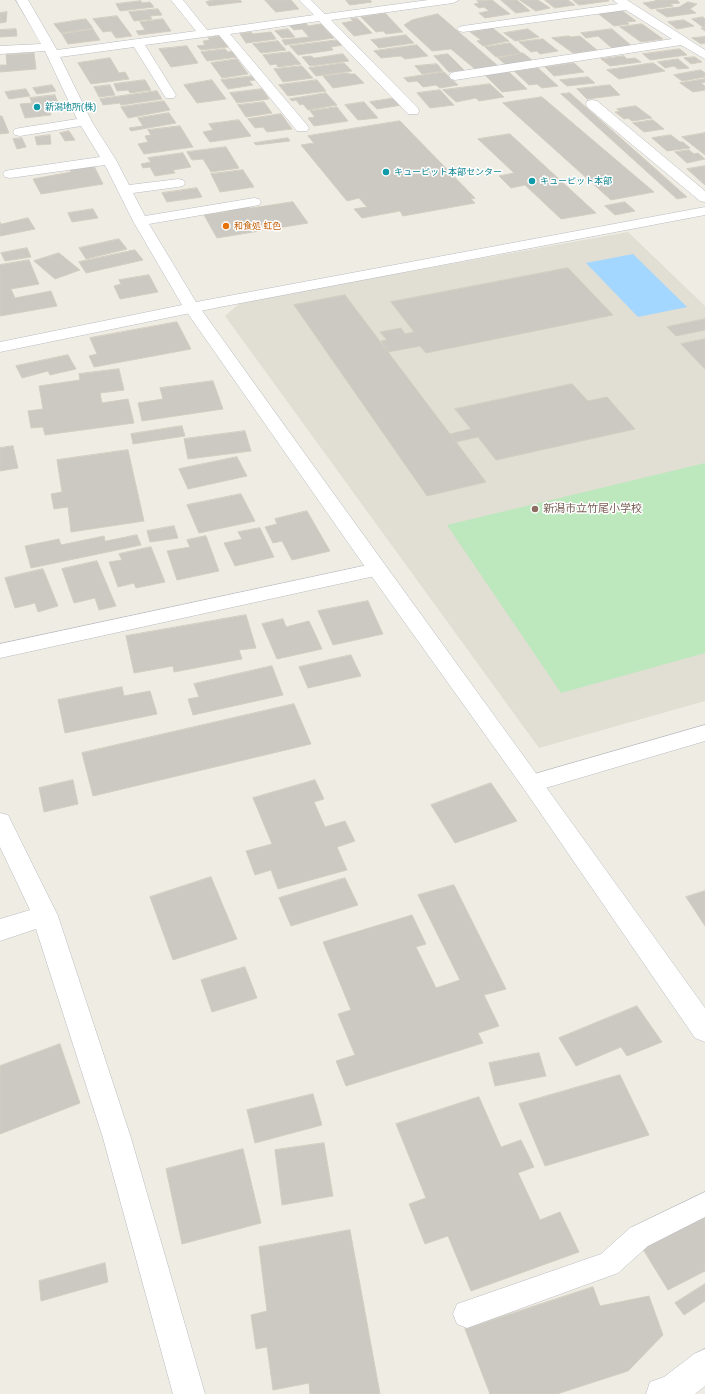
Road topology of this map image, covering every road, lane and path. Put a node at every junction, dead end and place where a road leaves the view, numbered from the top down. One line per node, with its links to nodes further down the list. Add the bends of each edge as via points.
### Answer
1 (22, 0): 13 (street)
2 (177, 0): 9 (street)
3 (306, 0): 6 (street)
4 (453, 0): 6 (street)
5 (624, 3): 7 (street); 10 (street)
6 (324, 18): 8 (street); 18 (street)
7 (463, 29)
8 (222, 31): 9 (street); 20 (street)
9 (204, 34): 11 (street)
10 (682, 41): 14 (street); 15 (street)
11 (138, 43): 13 (street); 16 (street)
12 (0, 50): 13 (street)
13 (50, 51): 19 (street)
14 (705, 55)
15 (455, 76)
16 (170, 96)
17 (592, 104): 26 (street)
18 (413, 111)
19 (85, 122): 21 (street); 22 (street)
20 (302, 128)
21 (20, 132)
22 (109, 160): 23 (street); 25 (street)
23 (10, 174)
24 (178, 182): 25 (street)
25 (124, 190): 29 (street)
26 (705, 198)
27 (254, 202): 29 (street)
28 (705, 211): 30 (street)
29 (140, 221): 30 (street)
30 (192, 308): 31 (street); 32 (street)
31 (0, 347)
32 (377, 569): 33 (street); 35 (street)
33 (0, 651)
34 (705, 733): 35 (street)
35 (532, 783): 39 (street)
36 (0, 822): 37 (street)
37 (45, 916): 38 (street); 43 (street, via 117,1138)
38 (0, 930)
39 (705, 1030)
40 (705, 1204): 41 (lane, via 639,1237 609,1264)
41 (467, 1314)
42 (705, 1366): 44 (street, via 675,1389)
43 (189, 1394)
44 (662, 1394)

